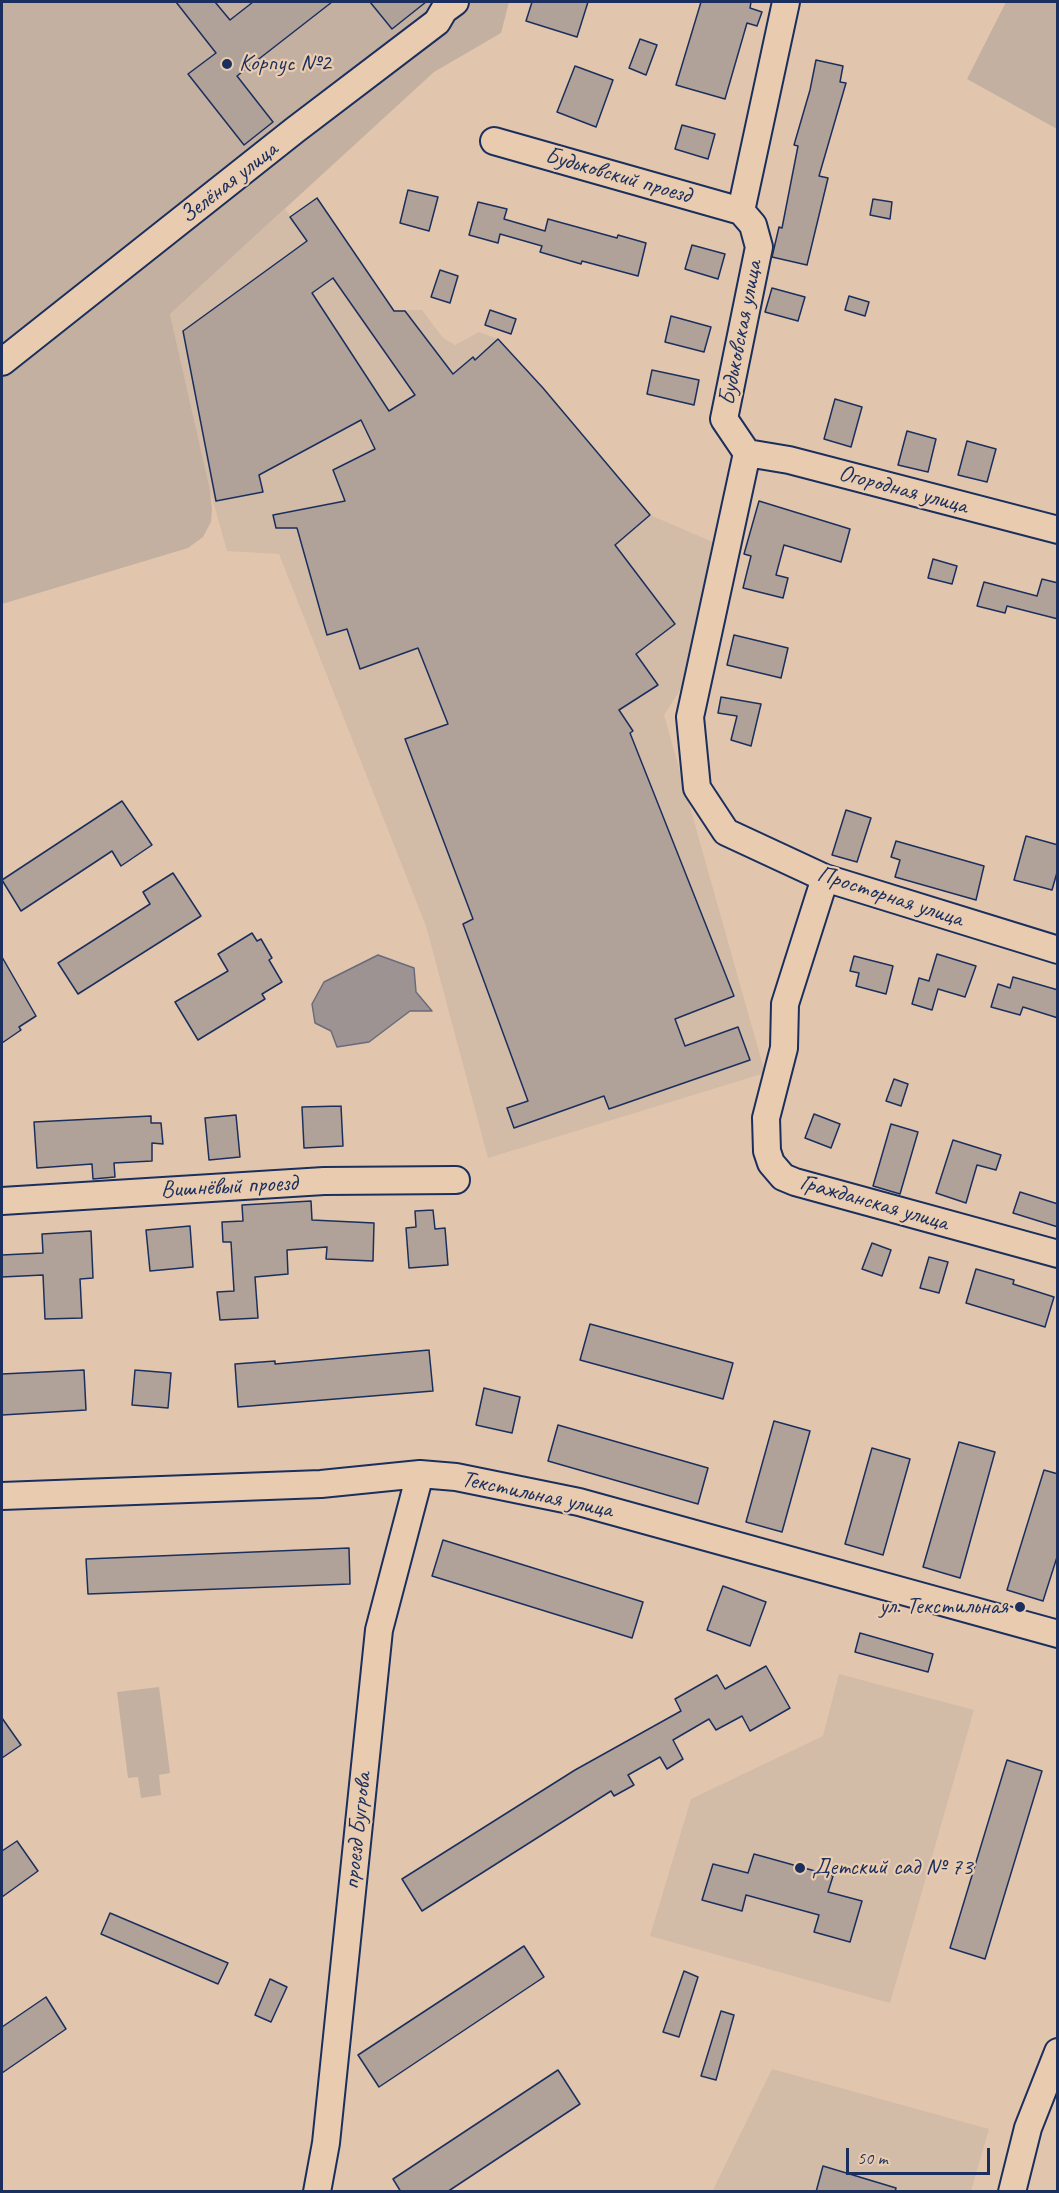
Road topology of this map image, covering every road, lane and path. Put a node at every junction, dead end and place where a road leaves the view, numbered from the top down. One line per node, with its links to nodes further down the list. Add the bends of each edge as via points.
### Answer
1 (455, 2): 5 (street, Зелёная улица, via 437,22)
2 (786, 2): 4 (street)
3 (494, 141): 4 (street, Будьковский проезд)
4 (741, 211): 6 (street, Будьковская улица, via 753,225 759,247 724,419)
5 (2, 363)
6 (747, 453): 7 (street, Огородная улица, via 789,460); 8 (street, Просторная улица, via 690,717 697,788 726,832)
7 (1058, 530)
8 (825, 878): 9 (street, Просторная улица); 12 (street, Гражданская улица, via 785,1004 784,1048 766,1118 771,1163 783,1177 795,1182)
9 (1058, 950)
10 (456, 1180): 11 (street, Вишнёвый проезд, via 324,1181)
11 (2, 1201)
12 (1058, 1254)
13 (420, 1474): 14 (street, Текстильная улица, via 321,1484); 15 (street, Текстильная улица, via 456,1477 579,1502); 17 (street, проезд Бугрова, via 379,1630)
14 (2, 1496)
15 (1058, 1634)
16 (1058, 2052): 18 (street, via 1028,2128)
17 (318, 2192)
18 (1012, 2192)

